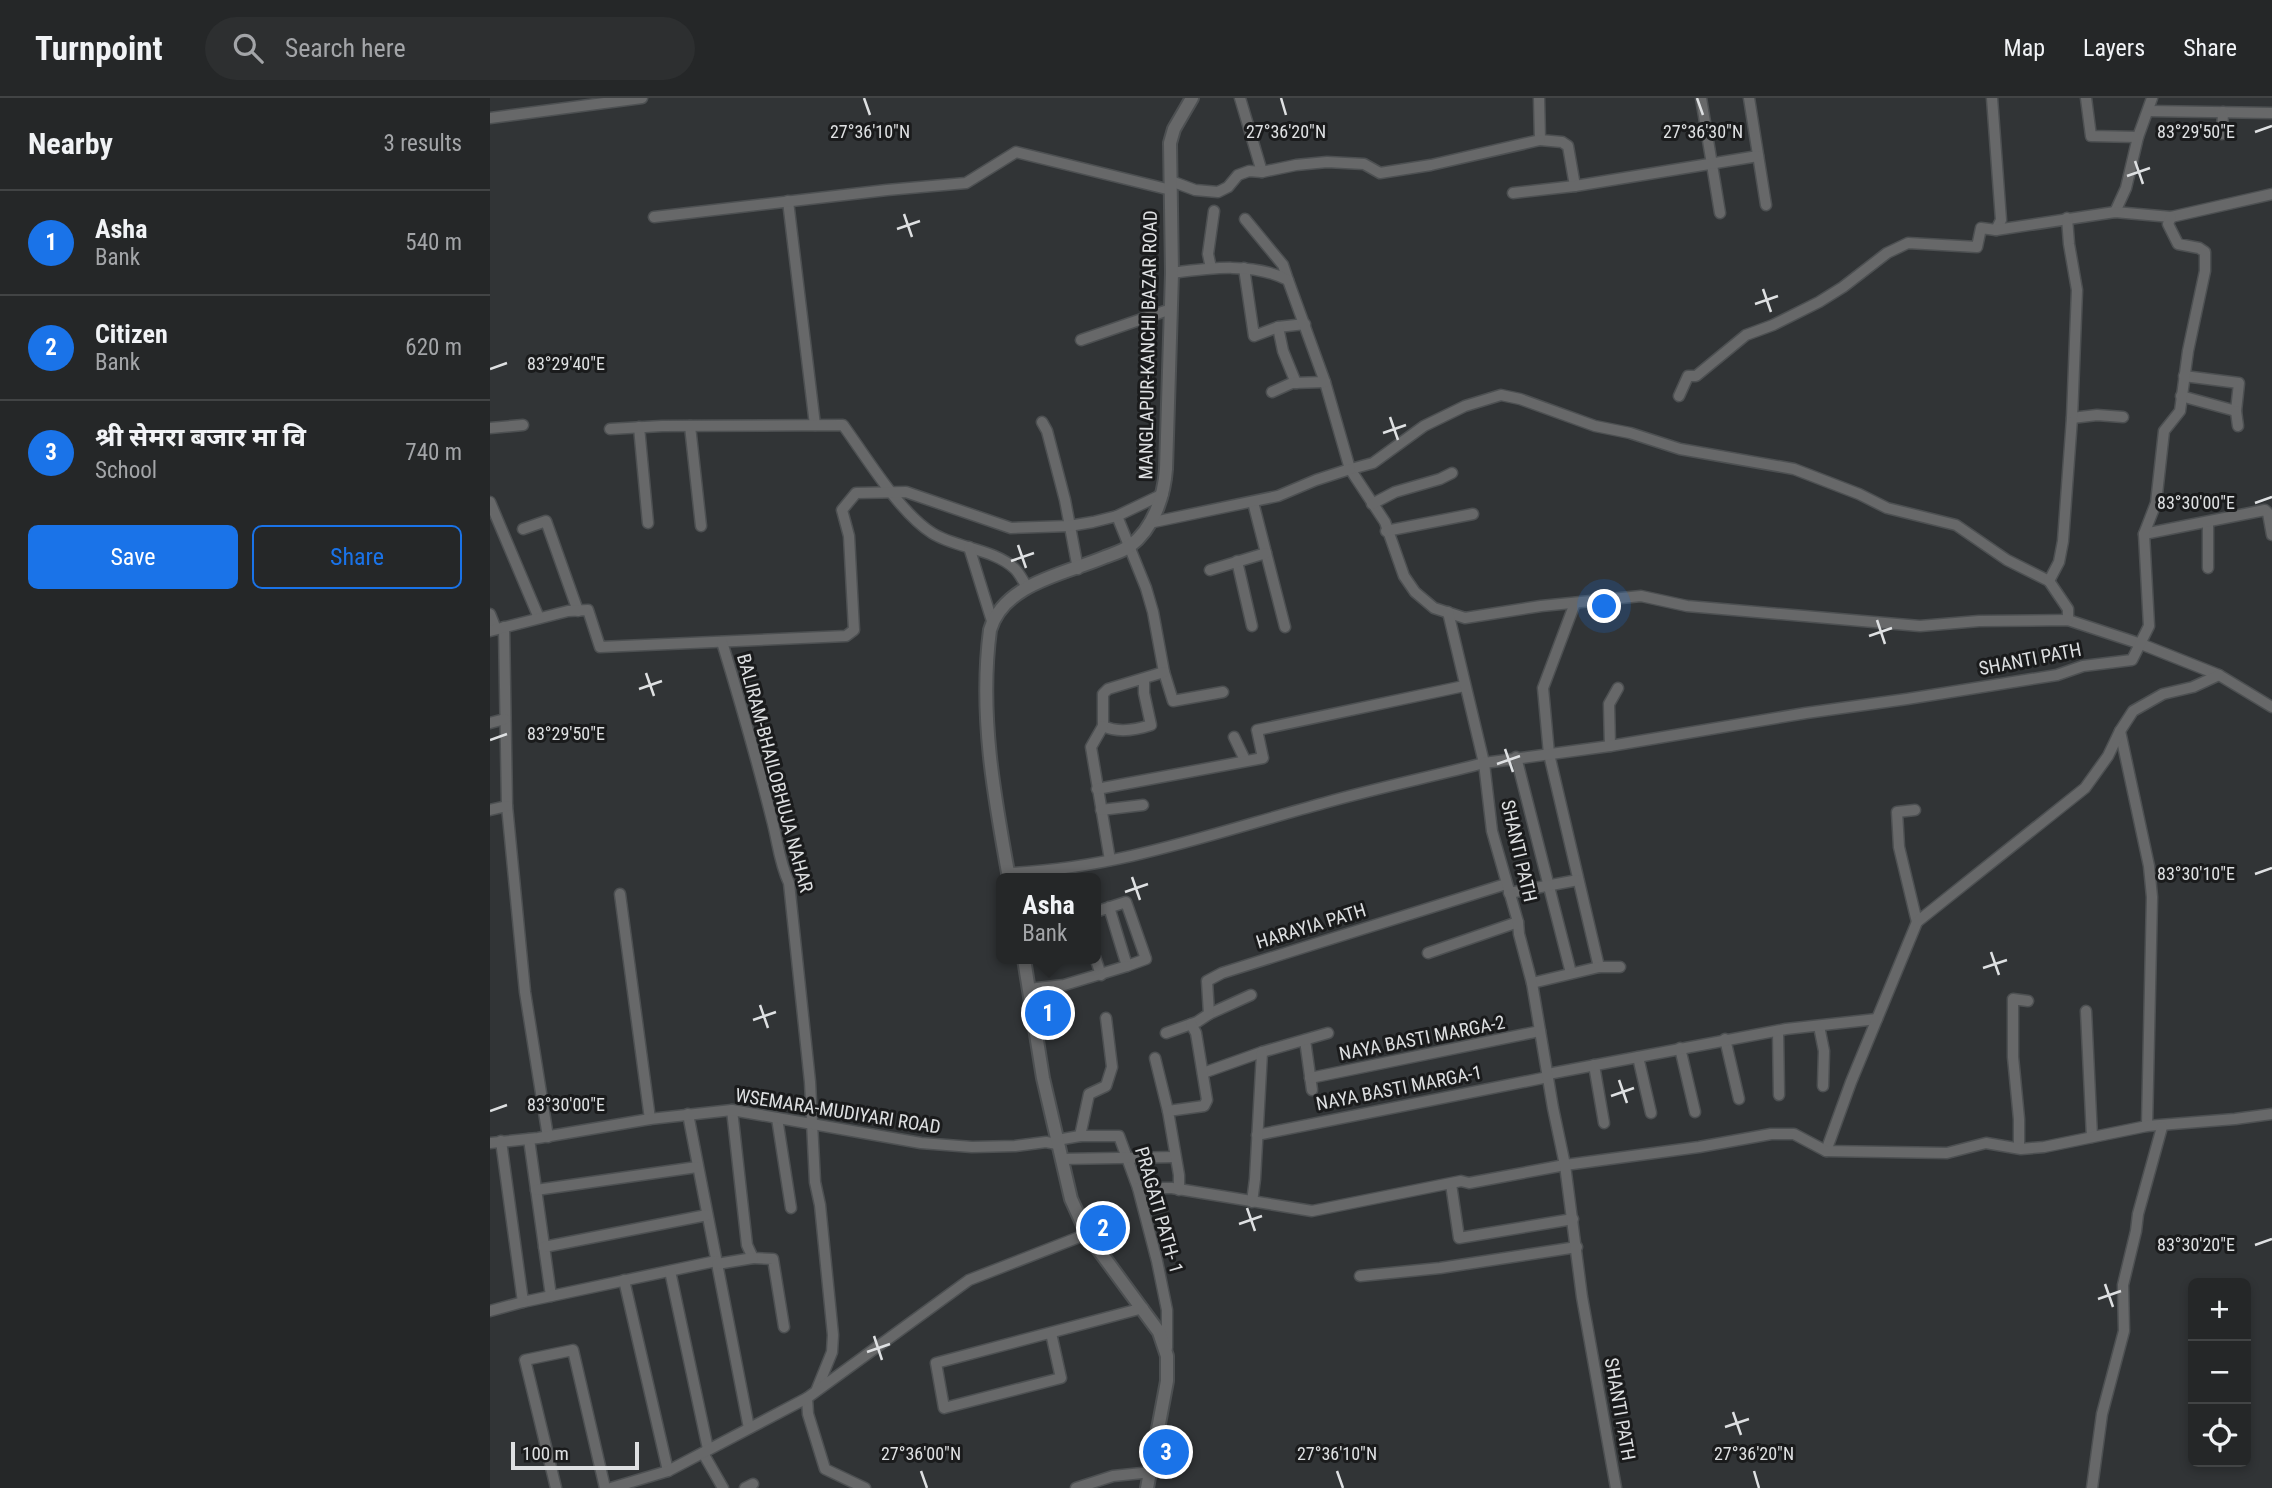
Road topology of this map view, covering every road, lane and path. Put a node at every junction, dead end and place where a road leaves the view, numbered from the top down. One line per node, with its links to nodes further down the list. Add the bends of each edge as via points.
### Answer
1 (642, 98): 13 (street)
2 (1192, 98): 20 (street, MANGLAPUR-KANCHI BAZAR ROAD, via 1170,143)
3 (1240, 98): 19 (street)
4 (1539, 98): 16 (street)
5 (1701, 98): 18 (street)
6 (1749, 98): 17 (street)
7 (1992, 98): 33 (street, via 2001,220)
8 (2087, 98): 15 (street, via 2091,136)
9 (2152, 98): 10 (street)
10 (2149, 111): 11 (street); 15 (street)
11 (2223, 112): 12 (street); 14 (street)
12 (2272, 113)
13 (490, 118)
14 (2222, 134)
15 (2138, 137): 27 (street)
16 (1540, 139): 19 (street, via 1380,173 1364,164 1327,162); 21 (street, via 1568,146)
17 (1758, 156): 18 (street); 25 (street)
18 (1710, 163): 21 (street); 28 (street)
19 (1262, 172): 20 (street, via 1238,174 1218,192)
20 (1171, 186): 24 (street, via 1016,152 966,183); 36 (street, MANGLAPUR-KANCHI BAZAR ROAD)
21 (1575, 186): 22 (street)
22 (1513, 193)
23 (2272, 194): 30 (street)
24 (788, 201): 29 (street); 53 (street)
25 (1766, 205)
26 (1214, 211): 34 (street, via 1208,254)
27 (2115, 212): 30 (street); 31 (street)
28 (1720, 213)
29 (654, 217)
30 (2171, 217): 42 (street, via 2168,224 2178,244 2205,252)
31 (2067, 218): 33 (street); 50 (street, via 2077,290)
32 (1245, 219): 37 (street, via 1283,265)
33 (1996, 230): 46 (street, via 1981,228 1977,247 1908,243 1819,302 1746,335 1696,376 1688,376)
34 (1211, 268): 35 (street); 36 (street)
35 (1244, 268): 37 (street, via 1272,272); 40 (street, via 1254,336)
36 (1172, 272): 38 (street, MANGLAPUR-KANCHI BAZAR ROAD)
37 (1288, 280): 39 (street)
38 (1171, 309): 41 (street); 62 (street, MANGLAPUR-KANCHI BAZAR ROAD)
39 (1305, 324): 40 (street); 43 (street)
40 (1278, 327): 44 (street)
41 (1081, 340)
42 (2184, 376): 47 (street); 48 (street, via 2239,383)
43 (1325, 382): 44 (street); 59 (street)
44 (1296, 383): 45 (street)
45 (1272, 392)
46 (1679, 396)
47 (2181, 396): 48 (street); 75 (street, via 2180,411 2164,431 2156,503)
48 (2236, 411): 55 (street)
49 (2123, 417): 50 (street)
50 (2072, 418): 84 (street, via 2063,541)
51 (1042, 422): 72 (street)
52 (523, 425): 56 (street)
53 (815, 425): 54 (street); 61 (street, via 843,425)
54 (690, 426): 57 (street); 71 (street)
55 (2238, 426)
56 (490, 428)
57 (639, 428): 58 (street); 68 (street)
58 (610, 429)
59 (1351, 469): 64 (street); 65 (street); 84 (street, via 1373,463 1465,406 1501,396 1520,399 1680,449 1794,469 1887,508 1956,525 2007,560)
60 (1452, 473): 65 (street)
61 (891, 491): 72 (street, via 934,500 1011,528); 77 (street, via 929,531); 96 (street, via 856,494 842,510 849,536 854,630 831,638)
62 (1163, 494): 67 (street); 69 (street, MANGLAPUR-KANCHI BAZAR ROAD)
63 (490, 502): 90 (street)
64 (1253, 502): 69 (street); 79 (street)
65 (1372, 504): 74 (street)
66 (1472, 514): 74 (street)
67 (1117, 516): 72 (street); 78 (street)
68 (648, 523)
69 (1149, 523): 78 (street, MANGLAPUR-KANCHI BAZAR ROAD)
70 (2208, 523): 75 (street); 76 (street, via 2265,510); 81 (street)
71 (701, 526)
72 (1069, 526): 82 (street)
73 (523, 529): 87 (street, via 546,521)
74 (1386, 531): 88 (street, via 1415,592 1434,608)
75 (2144, 534): 97 (street, via 2150,626)
76 (2272, 535)
77 (969, 547): 85 (street, via 1014,568); 92 (street)
78 (1129, 547): 82 (street, MANGLAPUR-KANCHI BAZAR ROAD); 98 (street, via 1153,612)
79 (1266, 553): 80 (street); 94 (street)
80 (1237, 561): 83 (street); 93 (street)
81 (2208, 568)
82 (1078, 569): 85 (street, MANGLAPUR-KANCHI BAZAR ROAD)
83 (1209, 570)
84 (2049, 581): 91 (street, via 2068,609)
85 (1027, 587): 92 (street, MANGLAPUR-KANCHI BAZAR ROAD)
86 (1575, 603): 88 (street, via 1465,618); 91 (street, via 1641,596 1687,606 1920,626); 111 (street, via 1544,688)
87 (578, 611): 90 (street); 96 (street, via 588,610 600,647)
88 (1448, 612): 101 (street)
89 (490, 614): 95 (street)
90 (539, 618): 95 (street)
91 (2068, 620): 97 (street)
92 (992, 621): 122 (street, via 986,730)
93 (1252, 626)
94 (1285, 627)
95 (497, 629): 105 (street)
96 (722, 642): 176 (street, BALIRAM-BHAILOBHUJA NAHAR, via 789,883)
97 (2141, 644): 99 (street); 110 (street, SHANTI PATH, via 2132,660 2083,666 2057,675)
98 (1164, 672): 100 (street); 103 (street, via 1173,701)
99 (2219, 675): 104 (street); 108 (street, via 2163,694 2133,711)
100 (1144, 678): 107 (street, via 1103,694); 107 (street, via 1151,725 1136,730)
101 (1464, 686): 113 (street, via 1257,730 1263,758); 114 (street)
102 (1618, 688): 110 (street, via 1609,704)
103 (1223, 692)
104 (2272, 706)
105 (505, 719): 106 (street); 117 (street)
106 (490, 723)
107 (1103, 726): 115 (street, via 1091,747)
108 (2120, 731): 131 (street, via 2085,788); 178 (street, via 2152,897)
109 (1234, 737): 113 (street)
110 (1609, 746): 111 (street, SHANTI PATH)
111 (1549, 754): 112 (street, SHANTI PATH); 124 (street)
112 (1516, 757): 114 (street, SHANTI PATH); 125 (street)
113 (1245, 760): 115 (street)
114 (1483, 763): 121 (street); 126 (street, SHANTI PATH, via 1492,831)
115 (1097, 789): 119 (street)
116 (1143, 805): 119 (street)
117 (508, 806): 118 (street); 182 (street, via 525,992)
118 (490, 810)
119 (1101, 810): 121 (street)
120 (1915, 810): 131 (street, via 1896,812)
121 (1110, 860): 123 (street)
122 (1008, 873)
123 (1030, 873)
124 (1577, 880): 125 (street); 136 (street)
125 (1548, 886): 126 (street); 138 (street)
126 (1508, 888): 130 (street, SHANTI PATH); 145 (street, HARAYIA PATH, via 1222,973 1207,981)
127 (620, 894): 175 (street)
128 (1109, 908): 129 (street); 135 (street); 135 (street, via 1126,902 1146,959)
129 (1101, 910)
130 (1518, 922): 132 (street); 140 (street, SHANTI PATH)
131 (1917, 922): 147 (street)
132 (1428, 953)
133 (1025, 964): 141 (street)
134 (1097, 964): 139 (street)
135 (1127, 966): 139 (street)
136 (1599, 967): 137 (street); 138 (street)
137 (1620, 967)
138 (1571, 973): 140 (street)
139 (1101, 975): 141 (street)
140 (1532, 983): 150 (street, SHANTI PATH)
141 (1029, 989): 186 (street)
142 (1251, 995): 145 (street)
143 (2028, 1001): 187 (street, via 2013,999)
144 (2086, 1011): 183 (street)
145 (1209, 1014): 148 (street)
146 (1106, 1018): 181 (street, via 1112,1068 1106,1086 1089,1094)
147 (1877, 1019): 149 (street, NAYA BASTI MARGA-1); 188 (street)
148 (1191, 1024): 152 (street); 161 (street)
149 (1819, 1026): 151 (street, NAYA BASTI MARGA-1); 164 (street)
150 (1540, 1031): 162 (street, SHANTI PATH); 163 (street, NAYA BASTI MARGA-2)
151 (1779, 1031): 154 (street, NAYA BASTI MARGA-1); 166 (street)
152 (1166, 1033)
153 (1328, 1033): 155 (street)
154 (1725, 1039): 156 (street, NAYA BASTI MARGA-1); 167 (street)
155 (1305, 1040): 157 (street); 163 (street)
156 (1680, 1048): 158 (street, NAYA BASTI MARGA-1); 170 (street)
157 (1262, 1052): 161 (street); 180 (street)
158 (1638, 1057): 160 (street, NAYA BASTI MARGA-1); 171 (street)
159 (1155, 1058): 169 (street)
160 (1594, 1065): 162 (street, NAYA BASTI MARGA-1); 177 (street)
161 (1203, 1073): 169 (street, via 1204,1106)
162 (1548, 1075): 180 (street, NAYA BASTI MARGA-1); 192 (street, SHANTI PATH)
163 (1310, 1077): 165 (street)
164 (1823, 1086)
165 (1312, 1090)
166 (1779, 1095)
167 (1740, 1099)
168 (732, 1110): 172 (street, WSEMARA-MUDIYARI ROAD); 174 (street, WSEMARA-MUDIYARI ROAD); 205 (street, via 747,1245)
169 (1168, 1111): 189 (street)
170 (1695, 1112)
171 (1651, 1113)
172 (688, 1114): 175 (street, WSEMARA-MUDIYARI ROAD); 193 (street)
173 (2272, 1114): 179 (street)
174 (777, 1118): 176 (street, WSEMARA-MUDIYARI ROAD); 199 (street)
175 (650, 1119): 182 (street, WSEMARA-MUDIYARI ROAD)
176 (811, 1123): 186 (street, WSEMARA-MUDIYARI ROAD, via 971,1147); 217 (street, BALIRAM-BHAILOBHUJA NAHAR, via 833,1335 832,1352)
177 (1604, 1123)
178 (2147, 1126): 179 (street); 183 (street)
179 (2162, 1127): 231 (street, via 2123,1285 2124,1331 2102,1414)
180 (1257, 1135): 198 (street)
181 (1080, 1136): 186 (street, PRAGATI PATH- 1); 191 (street, PRAGATI PATH- 1, via 1119,1136)
182 (548, 1137): 184 (street, WSEMARA-MUDIYARI ROAD)
183 (2092, 1137): 187 (street)
184 (529, 1139): 185 (street, WSEMARA-MUDIYARI ROAD); 196 (street)
185 (495, 1142): 211 (street)
186 (1057, 1142): 190 (street)
187 (2019, 1148): 188 (street, via 1986,1143 1947,1153)
188 (1826, 1151): 192 (street, via 1794,1135 1771,1134)
189 (1175, 1157): 191 (street); 197 (street)
190 (1061, 1158): 191 (street); 202 (street, via 1071,1199)
191 (1128, 1158): 195 (street, PRAGATI PATH- 1)
192 (1565, 1165): 194 (street); 201 (street, SHANTI PATH)
193 (697, 1167): 196 (street); 200 (street)
194 (1451, 1184): 198 (street, via 1312,1211); 201 (street, via 1459,1238)
195 (1138, 1188): 197 (street); 216 (street, PRAGATI PATH- 1, via 1167,1310)
196 (536, 1190): 203 (street)
197 (1179, 1190): 198 (street)
198 (1252, 1202)
199 (791, 1208)
200 (706, 1215): 203 (street); 206 (street)
201 (1573, 1219): 204 (street, SHANTI PATH)
202 (1087, 1234): 212 (street); 217 (street, via 969,1280)
203 (544, 1247): 210 (street)
204 (1577, 1247): 208 (street); 230 (street, SHANTI PATH)
205 (753, 1258): 206 (street); 214 (street, via 773,1259)
206 (716, 1262): 207 (street); 219 (street)
207 (670, 1271): 209 (street); 220 (street)
208 (1360, 1276)
209 (624, 1280): 210 (street); 221 (street)
210 (551, 1296): 211 (street)
211 (523, 1302): 213 (street)
212 (1143, 1308): 215 (street); 216 (street, via 1160,1332)
213 (490, 1311)
214 (784, 1327)
215 (1051, 1333): 215 (street, via 936,1363 944,1408 1061,1378)
216 (1167, 1356): 222 (street)
217 (817, 1390): 218 (street)
218 (807, 1398): 219 (street); 227 (street, via 825,1469)
219 (749, 1428): 220 (street)
220 (706, 1451): 221 (street); 226 (street)
221 (668, 1471): 225 (street)
222 (1152, 1472): 228 (street, via 1113,1476); 229 (street)
223 (556, 1488): 224 (street, via 525,1360 573,1350)
224 (605, 1488)
225 (611, 1488)
226 (723, 1488)
227 (865, 1488)
228 (1076, 1488)
229 (1147, 1488)
230 (1616, 1488)
231 (2092, 1488)

